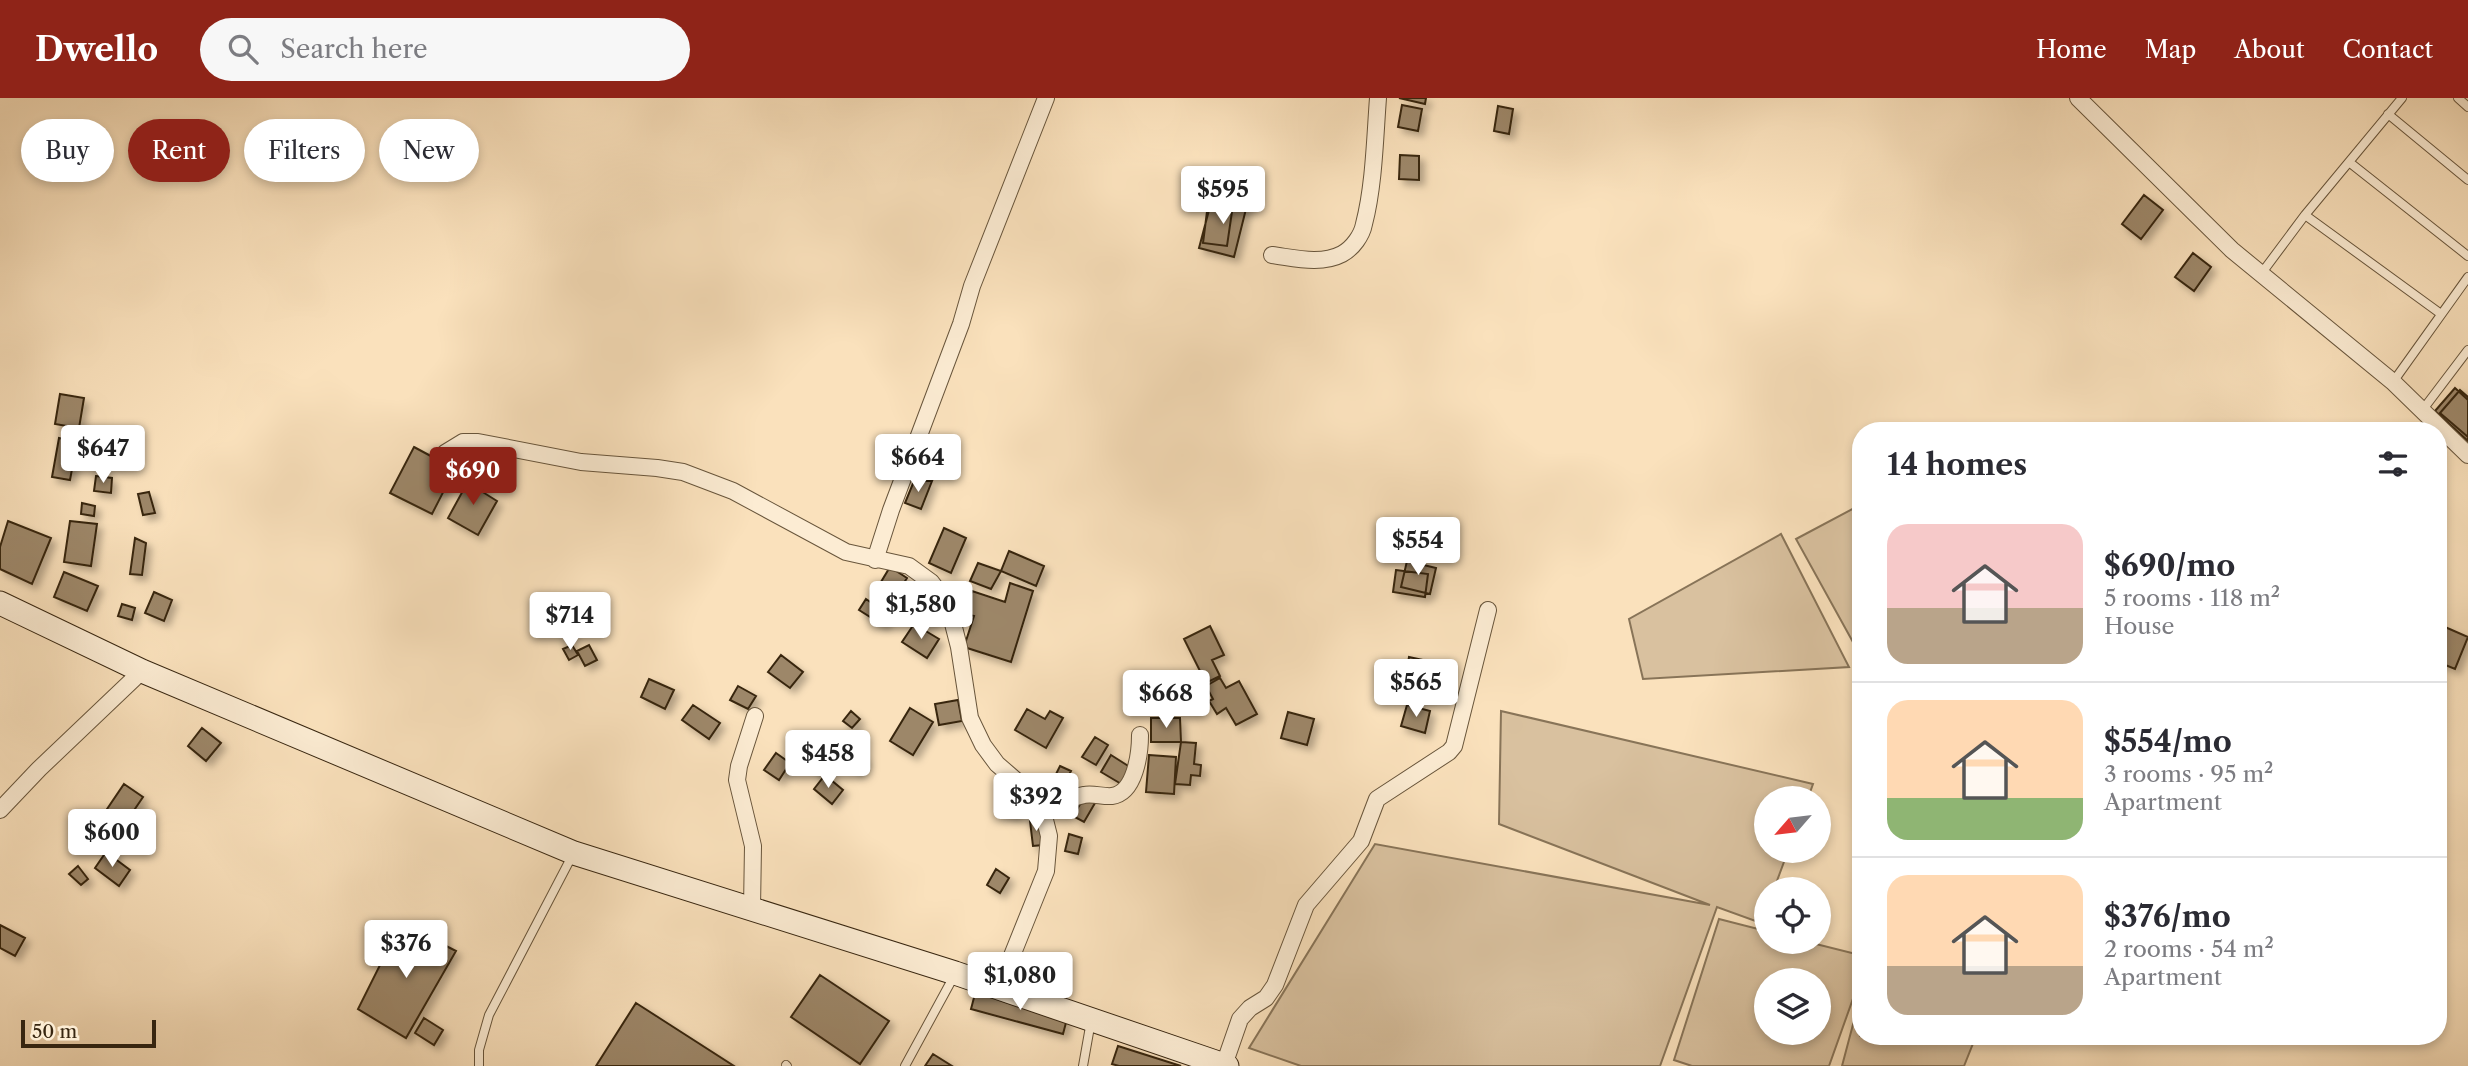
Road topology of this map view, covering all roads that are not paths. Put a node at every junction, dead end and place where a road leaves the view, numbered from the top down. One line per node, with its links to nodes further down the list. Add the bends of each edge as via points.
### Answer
1 (1046, 98): 23 (street, via 972,286)
2 (1378, 98): 11 (street, via 1367,205 1358,239 1343,253 1319,261)
3 (2078, 98): 13 (street)
4 (2402, 98): 7 (lane)
5 (2458, 98): 6 (lane)
6 (2468, 107)
7 (2388, 114): 8 (lane); 9 (lane)
8 (2349, 162): 10 (lane); 12 (lane)
9 (2468, 180)
10 (2305, 215): 13 (lane); 15 (lane)
11 (1272, 255)
12 (2468, 256)
13 (2261, 274): 17 (street)
14 (2468, 277): 15 (lane)
15 (2441, 314): 17 (lane)
16 (2468, 350): 18 (lane)
17 (2393, 382): 18 (street)
18 (2421, 412): 19 (street)
19 (2432, 422)
20 (2447, 435): 22 (street)
21 (445, 453): 23 (street, via 463,442 478,442 581,463 683,472 733,491 846,552)
22 (2468, 454)
23 (875, 560): 30 (street, via 909,566 931,582 948,604 970,718 997,764)
24 (0, 603): 26 (street)
25 (1488, 610): 36 (street, via 1454,746 1377,799 1361,841 1306,905 1275,985 1240,1019)
26 (142, 671): 29 (street); 31 (street)
27 (755, 716): 32 (street, via 737,780 753,846)
28 (1140, 735): 30 (street, via 1126,789 1111,796 1078,796)
29 (0, 810)
30 (1043, 812): 34 (street, via 1049,836 1046,871)
31 (574, 853): 32 (street); 37 (lane, via 489,1015)
32 (752, 908): 33 (street)
33 (955, 973): 34 (street); 38 (lane)
34 (999, 988): 35 (street)
35 (1091, 1020): 36 (street); 39 (lane)
36 (1226, 1065)
37 (479, 1066)
38 (905, 1066)
39 (1083, 1066)

